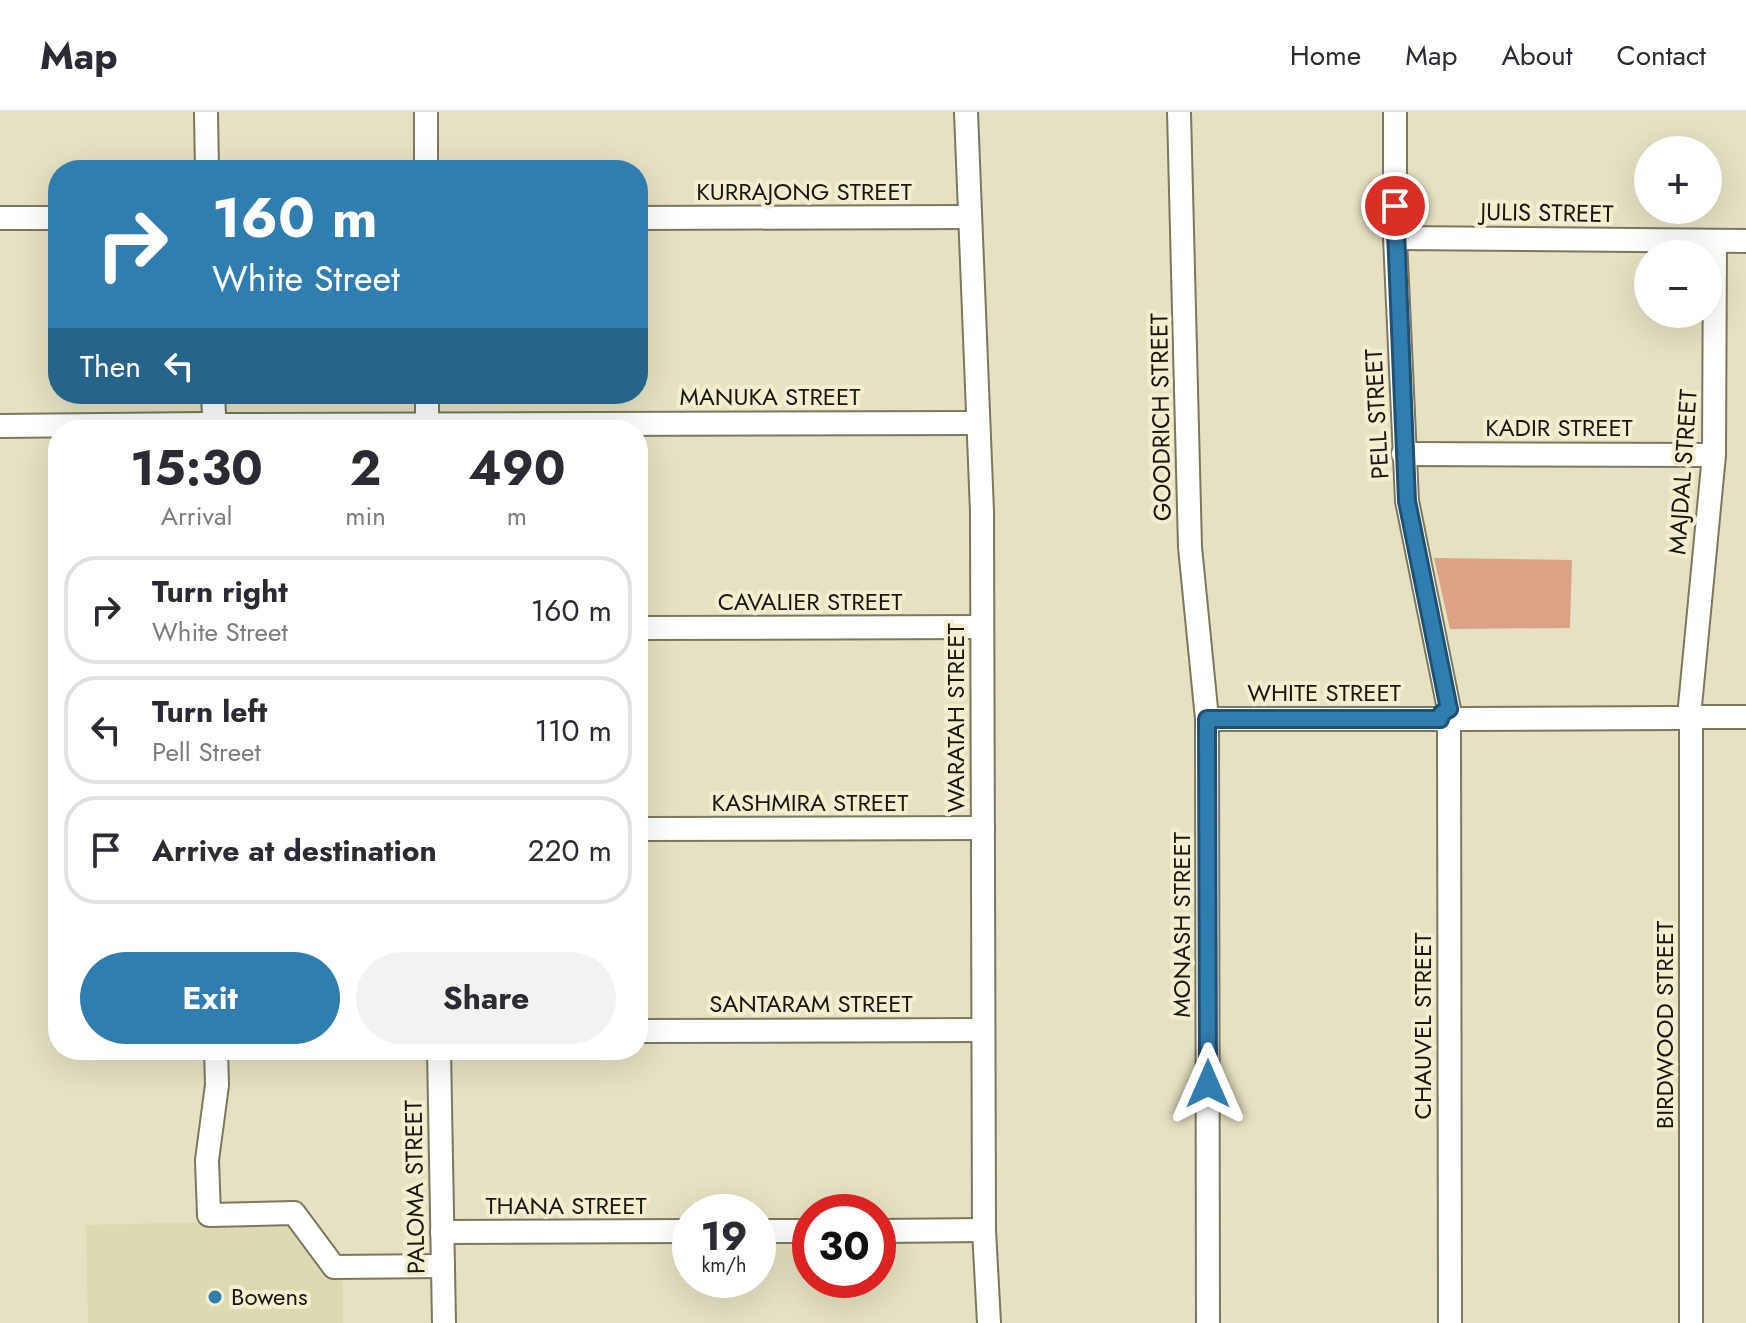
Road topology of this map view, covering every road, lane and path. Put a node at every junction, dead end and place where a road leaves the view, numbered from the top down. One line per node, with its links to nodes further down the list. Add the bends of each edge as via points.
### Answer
1 (206, 112): 6 (street)
2 (426, 112): 7 (street)
3 (966, 112): 8 (street, WARATAH STREET)
4 (1179, 112): 27 (street, GOODRICH STREET, via 1190,547)
5 (1395, 112): 12 (street, PELL STREET)
6 (207, 160)
7 (426, 160)
8 (970, 217): 11 (street, KURRAJONG STREET); 17 (street, WARATAH STREET)
9 (0, 218): 10 (street)
10 (48, 218)
11 (648, 218)
12 (1395, 238): 13 (street, JULIS STREET); 21 (street, PELL STREET)
13 (1634, 240)
14 (1722, 241): 15 (street, JULIS STREET)
15 (1746, 241)
16 (1715, 328): 22 (street, MAJDAL STREET)
17 (978, 423): 19 (street, MANUKA STREET); 23 (street, WARATAH STREET)
18 (48, 425): 20 (street, MANUKA STREET)
19 (648, 425)
20 (0, 426)
21 (1403, 454): 22 (street, KADIR STREET); 28 (street, PELL STREET, via 1407,501)
22 (1714, 455): 25 (street, MAJDAL STREET)
23 (982, 627): 24 (street, CAVALIER STREET); 29 (street, WARATAH STREET)
24 (648, 628)
25 (1690, 717): 26 (street, WHITE STREET); 28 (street, WHITE STREET); 44 (street, BIRDWOOD STREET)
26 (1746, 717)
27 (1207, 719): 28 (street, WHITE STREET); 42 (street, MONASH STREET)
28 (1450, 719): 43 (street, CHAUVEL STREET)
29 (983, 828): 30 (street, KASHMIRA STREET); 31 (street, WARATAH STREET)
30 (648, 829)
31 (983, 1030): 32 (street, SANTARAM STREET); 35 (street, WARATAH STREET)
32 (648, 1031)
33 (216, 1060): 39 (street, via 207,1160 209,1215 294,1213 334,1267)
34 (439, 1060): 38 (street, PALOMA STREET)
35 (984, 1230): 37 (street); 41 (street, WARATAH STREET)
36 (672, 1231): 38 (street, THANA STREET)
37 (896, 1231)
38 (442, 1232): 39 (street, PALOMA STREET)
39 (443, 1266): 40 (street, PALOMA STREET)
40 (444, 1323)
41 (989, 1323)
42 (1208, 1323)
43 (1450, 1323)
44 (1691, 1323)

